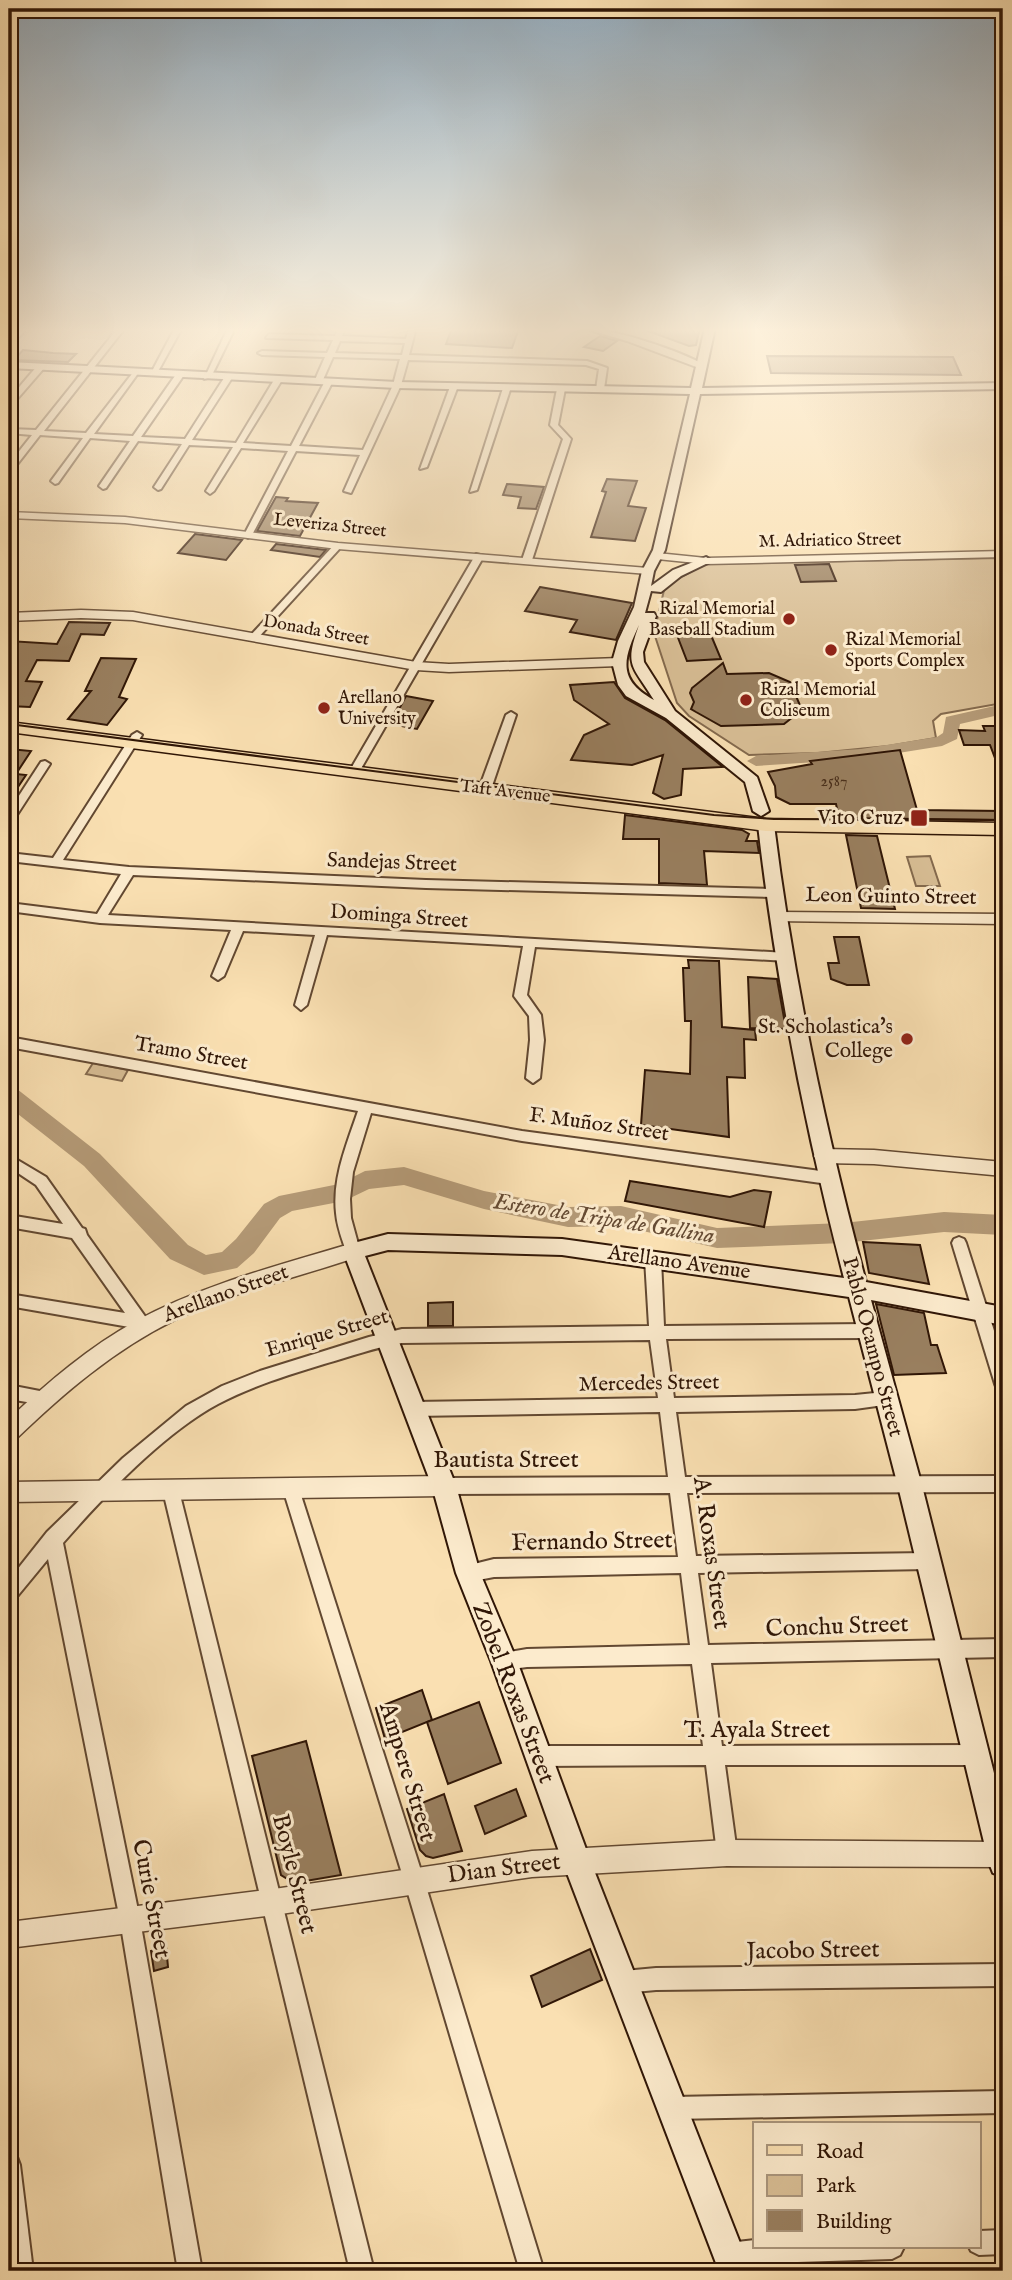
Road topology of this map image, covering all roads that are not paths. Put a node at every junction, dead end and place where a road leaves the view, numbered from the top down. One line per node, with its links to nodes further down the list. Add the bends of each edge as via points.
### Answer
1 (36, 434): 19 (street)
2 (68, 434): 12 (street)
3 (139, 434): 13 (street)
4 (192, 434): 14 (street)
5 (245, 434): 15 (street)
6 (300, 434): 16 (street)
7 (374, 434): 17 (street)
8 (435, 434): 18 (street)
9 (492, 434): 23 (street)
10 (563, 434): 33 (street, via 567,439)
11 (687, 434): 30 (main road)
12 (88, 436): 13 (street); 20 (street)
13 (136, 439): 14 (street); 21 (street)
14 (187, 442): 15 (street); 22 (street)
15 (239, 445): 16 (street); 24 (street)
16 (293, 449): 17 (street); 27 (street)
17 (366, 453): 25 (street)
18 (423, 467)
19 (9, 468)
20 (55, 481)
21 (103, 486)
22 (158, 487)
23 (473, 490)
24 (210, 491)
25 (348, 491)
26 (9, 515): 27 (street, Leveriza Street, via 125,520)
27 (248, 536): 29 (street, Leveriza Street)
28 (1003, 544): 30 (street, M. Adriatico Street)
29 (338, 546): 32 (street, Leveriza Street); 38 (street)
30 (658, 553): 34 (street, M. Adriatico Street); 35 (main road); 36 (main road, via 663,562)
31 (1003, 554): 34 (street, M. Adriatico Street)
32 (479, 556): 33 (street, Leveriza Street); 40 (street)
33 (527, 560): 35 (street, Leveriza Street)
34 (706, 561): 36 (main road, via 677,573)
35 (648, 571): 39 (main road)
36 (656, 589): 39 (main road)
37 (9, 617): 38 (street, Donada Street, via 133,616)
38 (253, 638): 40 (street, Donada Street)
39 (626, 656): 40 (street, Donada Street, via 449,668); 41 (main road, Pablo Ocampo Street); 42 (main road, via 625,685)
40 (416, 666): 49 (street)
41 (652, 688): 42 (main road); 44 (main road, Pablo Ocampo Street)
42 (631, 693): 44 (main road, Pablo Ocampo Street)
43 (511, 715): 50 (street)
44 (671, 715): 53 (main road, Pablo Ocampo Street, via 752,780)
45 (9, 718): 47 (main road, Taft Avenue)
46 (9, 727): 47 (main road, Taft Avenue)
47 (134, 739): 49 (main road, Taft Avenue); 56 (street)
48 (44, 764): 52 (street)
49 (356, 768): 50 (main road, Taft Avenue)
50 (486, 785): 53 (main road, Taft Avenue); 53 (main road, Taft Avenue)
51 (1003, 814): 53 (main road, Taft Avenue)
52 (9, 819)
53 (765, 826): 54 (main road, Taft Avenue); 58 (main road, Pablo Ocampo Street)
54 (1003, 830)
55 (9, 857): 56 (street, Sandejas Street)
56 (56, 862): 57 (street, Sandejas Street)
57 (129, 870): 58 (street, Sandejas Street); 61 (street)
58 (774, 893): 60 (main road, Pablo Ocampo Street)
59 (9, 907): 61 (street, Dominga Street)
60 (779, 917): 62 (street, Leon Guinto Street); 66 (main road, Pablo Ocampo Street)
61 (100, 919): 63 (street, Dominga Street)
62 (1003, 919)
63 (239, 926): 64 (street, Dominga Street); 67 (street)
64 (322, 932): 65 (street, Dominga Street); 68 (street)
65 (529, 945): 66 (street, Dominga Street); 70 (street, via 520,996 535,1014)
66 (787, 957): 72 (main road, Pablo Ocampo Street)
67 (218, 976)
68 (300, 1005)
69 (9, 1042): 71 (street, Tramo Street)
70 (533, 1078)
71 (366, 1106): 75 (street, F. Muñoz Street, via 522,1136); 79 (street, Zobel Roxas Street, via 344,1182 343,1216)
72 (823, 1156): 74 (street); 75 (main road, Pablo Ocampo Street)
73 (9, 1160): 77 (street, via 41,1181)
74 (1003, 1169)
75 (828, 1178): 81 (main road, Pablo Ocampo Street)
76 (9, 1221): 77 (street)
77 (80, 1233): 85 (street)
78 (959, 1243): 83 (street)
79 (353, 1251): 80 (main road, Arellano Avenue, via 388,1242 467,1242); 85 (street, Arellano Street, via 229,1289); 88 (main road, Zobel Roxas Street)
80 (653, 1259): 81 (main road, Arellano Avenue); 87 (street, A. Roxas Street)
81 (857, 1289): 83 (main road, Arellano Avenue); 86 (main road, Pablo Ocampo Street)
82 (9, 1300): 85 (street)
83 (979, 1311): 84 (main road, Arellano Avenue); 89 (street)
84 (1003, 1316)
85 (141, 1324): 91 (street, Arellano Street)
86 (868, 1331): 87 (street, Enrique Street); 92 (main road, Pablo Ocampo Street)
87 (657, 1333): 88 (street, Enrique Street); 93 (street, A. Roxas Street)
88 (387, 1339): 94 (main road, Zobel Roxas Street); 101 (street, Enrique Street, via 240,1385 197,1408)
89 (1003, 1384)
90 (9, 1392): 91 (street)
91 (44, 1398): 95 (street, Arellano Street)
92 (885, 1399): 93 (street, Mercedes Street); 98 (main road, Pablo Ocampo Street)
93 (667, 1405): 94 (street, Mercedes Street); 99 (street, A. Roxas Street)
94 (414, 1409): 97 (main road, Zobel Roxas Street)
95 (9, 1432)
96 (1003, 1484): 98 (street, Bautista Street)
97 (444, 1486): 99 (street, Bautista Street); 100 (street, Bautista Street); 107 (main road, Zobel Roxas Street)
98 (910, 1486): 99 (street, Bautista Street); 105 (main road, Pablo Ocampo Street)
99 (678, 1487): 106 (street, A. Roxas Street)
100 (291, 1489): 102 (street, Bautista Street); 119 (street, Ampere Street)
101 (99, 1491): 102 (street, Bautista Street); 103 (street, Bautista Street); 104 (street, Enrique Street)
102 (171, 1491): 120 (street, Boyle Street)
103 (9, 1492)
104 (53, 1538): 108 (street, Enrique Street); 121 (street, Curie Street)
105 (928, 1561): 106 (street, Fernando Street); 109 (main road, Pablo Ocampo Street)
106 (688, 1564): 107 (street, Fernando Street, via 494,1568); 111 (street, A. Roxas Street)
107 (468, 1573): 112 (main road, Zobel Roxas Street)
108 (9, 1593)
109 (950, 1648): 110 (street, Conchu Street); 111 (street, Conchu Street); 114 (main road, Pablo Ocampo Street)
110 (1003, 1648)
111 (700, 1656): 112 (street, Conchu Street); 113 (street, A. Roxas Street)
112 (504, 1661): 115 (main road, Zobel Roxas Street)
113 (713, 1754): 114 (street, T. Ayala Street); 115 (street, T. Ayala Street); 116 (street, A. Roxas Street)
114 (977, 1755): 117 (main road, Pablo Ocampo Street)
115 (537, 1756): 118 (main road, Zobel Roxas Street)
116 (727, 1853): 117 (street, Dian Street); 118 (street, Dian Street)
117 (1003, 1857)
118 (576, 1860): 119 (street, Dian Street); 124 (main road, Zobel Roxas Street)
119 (414, 1880): 120 (street, Dian Street); 135 (street, Ampere Street)
120 (274, 1902): 121 (street, Dian Street); 134 (street, Boyle Street)
121 (130, 1920): 122 (street, Dian Street); 133 (street, Curie Street)
122 (9, 1935)
123 (1003, 1975): 124 (street, Jacobo Street)
124 (624, 1982): 126 (main road, Zobel Roxas Street)
125 (1003, 2102): 126 (street)
126 (673, 2108): 131 (main road, Zobel Roxas Street)
127 (9, 2165): 132 (street)
128 (1003, 2242): 129 (street)
129 (981, 2243)
130 (860, 2248): 131 (street, via 766,2251)
131 (732, 2263)
132 (21, 2271)
133 (190, 2271)
134 (362, 2271)
135 (532, 2271)

